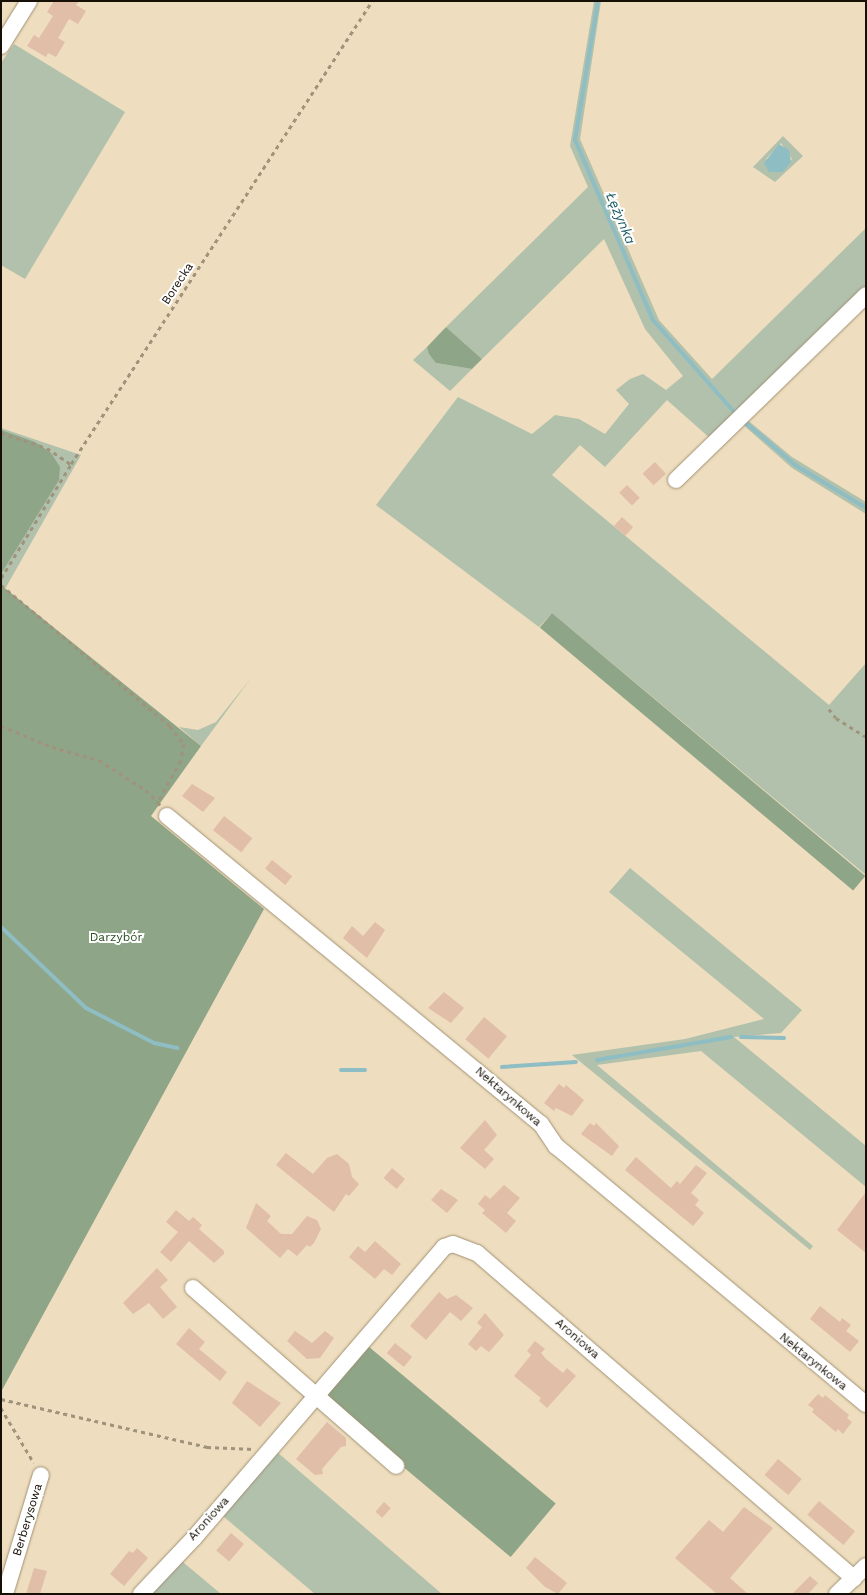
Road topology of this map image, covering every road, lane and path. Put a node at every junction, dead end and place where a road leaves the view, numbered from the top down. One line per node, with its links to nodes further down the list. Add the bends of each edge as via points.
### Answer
1 (29, 1): 3 (street)
2 (372, 1): 6 (path, Borecka)
3 (1, 46)
4 (866, 295): 7 (street)
5 (1, 433): 6 (path, via 46,448)
6 (71, 464): 8 (path, Borecka)
7 (676, 480)
8 (1, 578)
9 (1, 585): 13 (path, via 170,726 184,744 181,761)
10 (829, 709): 12 (path, via 836,718)
11 (1, 726): 13 (path, via 52,747 99,760 146,790)
12 (866, 737)
13 (158, 802): 14 (path)
14 (167, 816): 18 (street, Nektarynkowa, via 541,1124 556,1146)
15 (193, 1288): 16 (street, via 305,1384)
16 (314, 1396): 20 (street, Aroniowa); 21 (street); 23 (street, Aroniowa, via 444,1247 461,1245 477,1253)
17 (1, 1399): 20 (path, via 207,1447)
18 (866, 1404)
19 (1, 1408): 22 (path)
20 (267, 1453): 25 (street, Aroniowa)
21 (396, 1466)
22 (41, 1475): 24 (street, Berberysowa)
23 (861, 1573): 26 (street)
24 (6, 1594)
25 (141, 1594)
26 (837, 1594)

